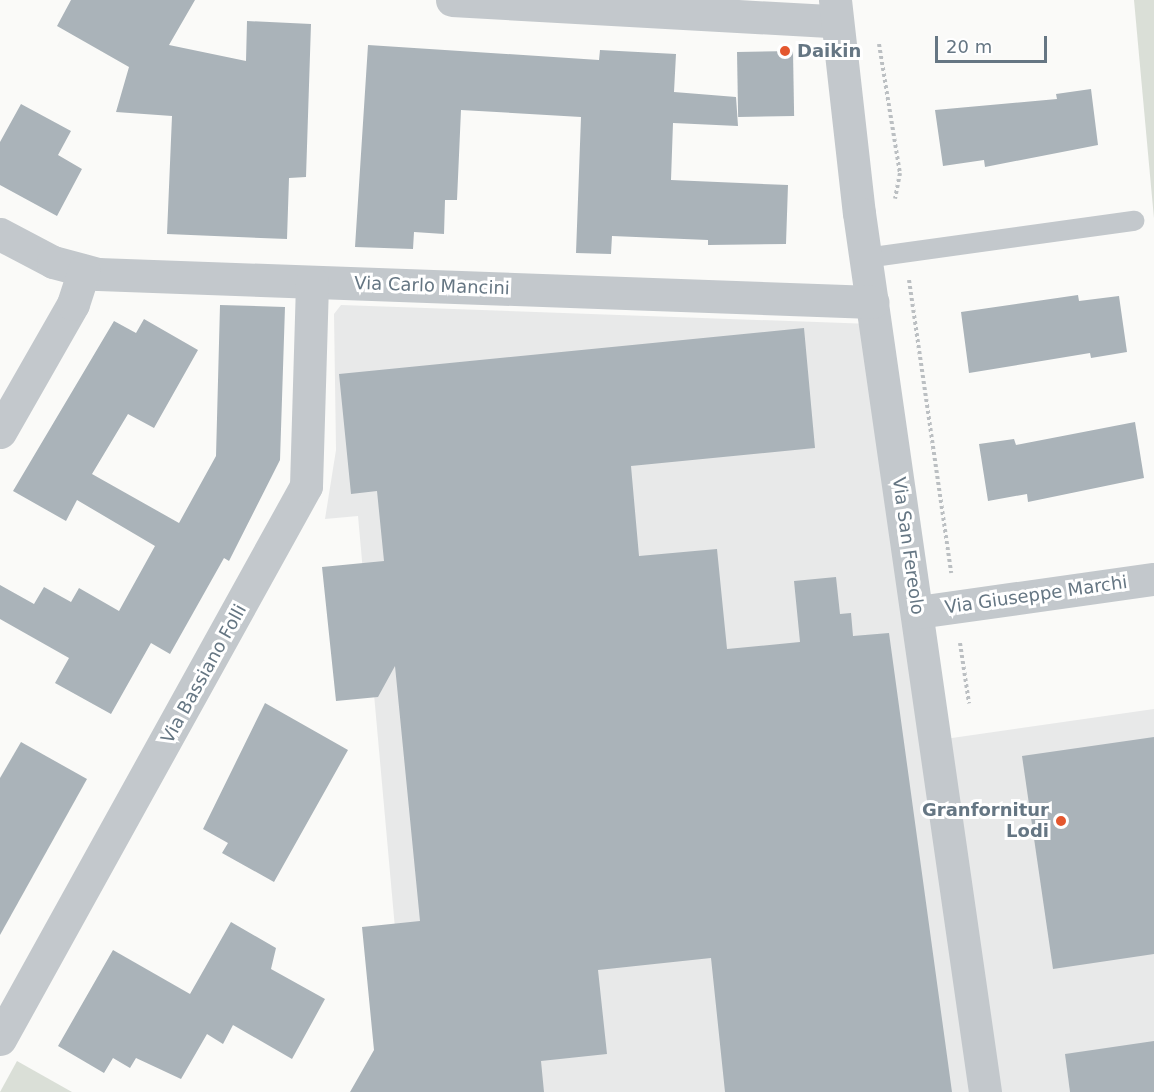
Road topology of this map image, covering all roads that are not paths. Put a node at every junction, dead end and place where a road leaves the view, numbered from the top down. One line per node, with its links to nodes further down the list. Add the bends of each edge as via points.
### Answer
1 (452, 0): 2 (street)
2 (834, 11): 5 (street, Via San Fereolo)
3 (1134, 221): 5 (lane)
4 (0, 234): 6 (street, Via Carlo Mancini, via 53,262)
5 (866, 258): 8 (street, Via San Fereolo)
6 (84, 271): 7 (street, Via Carlo Mancini); 9 (street, via 73,304)
7 (312, 282): 8 (street, Via Carlo Mancini); 12 (street, Via Bassiano Folli, via 306,486)
8 (872, 302): 11 (street, Via San Fereolo)
9 (0, 432)
10 (1154, 579): 11 (street, Via Giuseppe Marchi)
11 (918, 612): 13 (street, Via San Fereolo)
12 (0, 1039)
13 (985, 1092)

